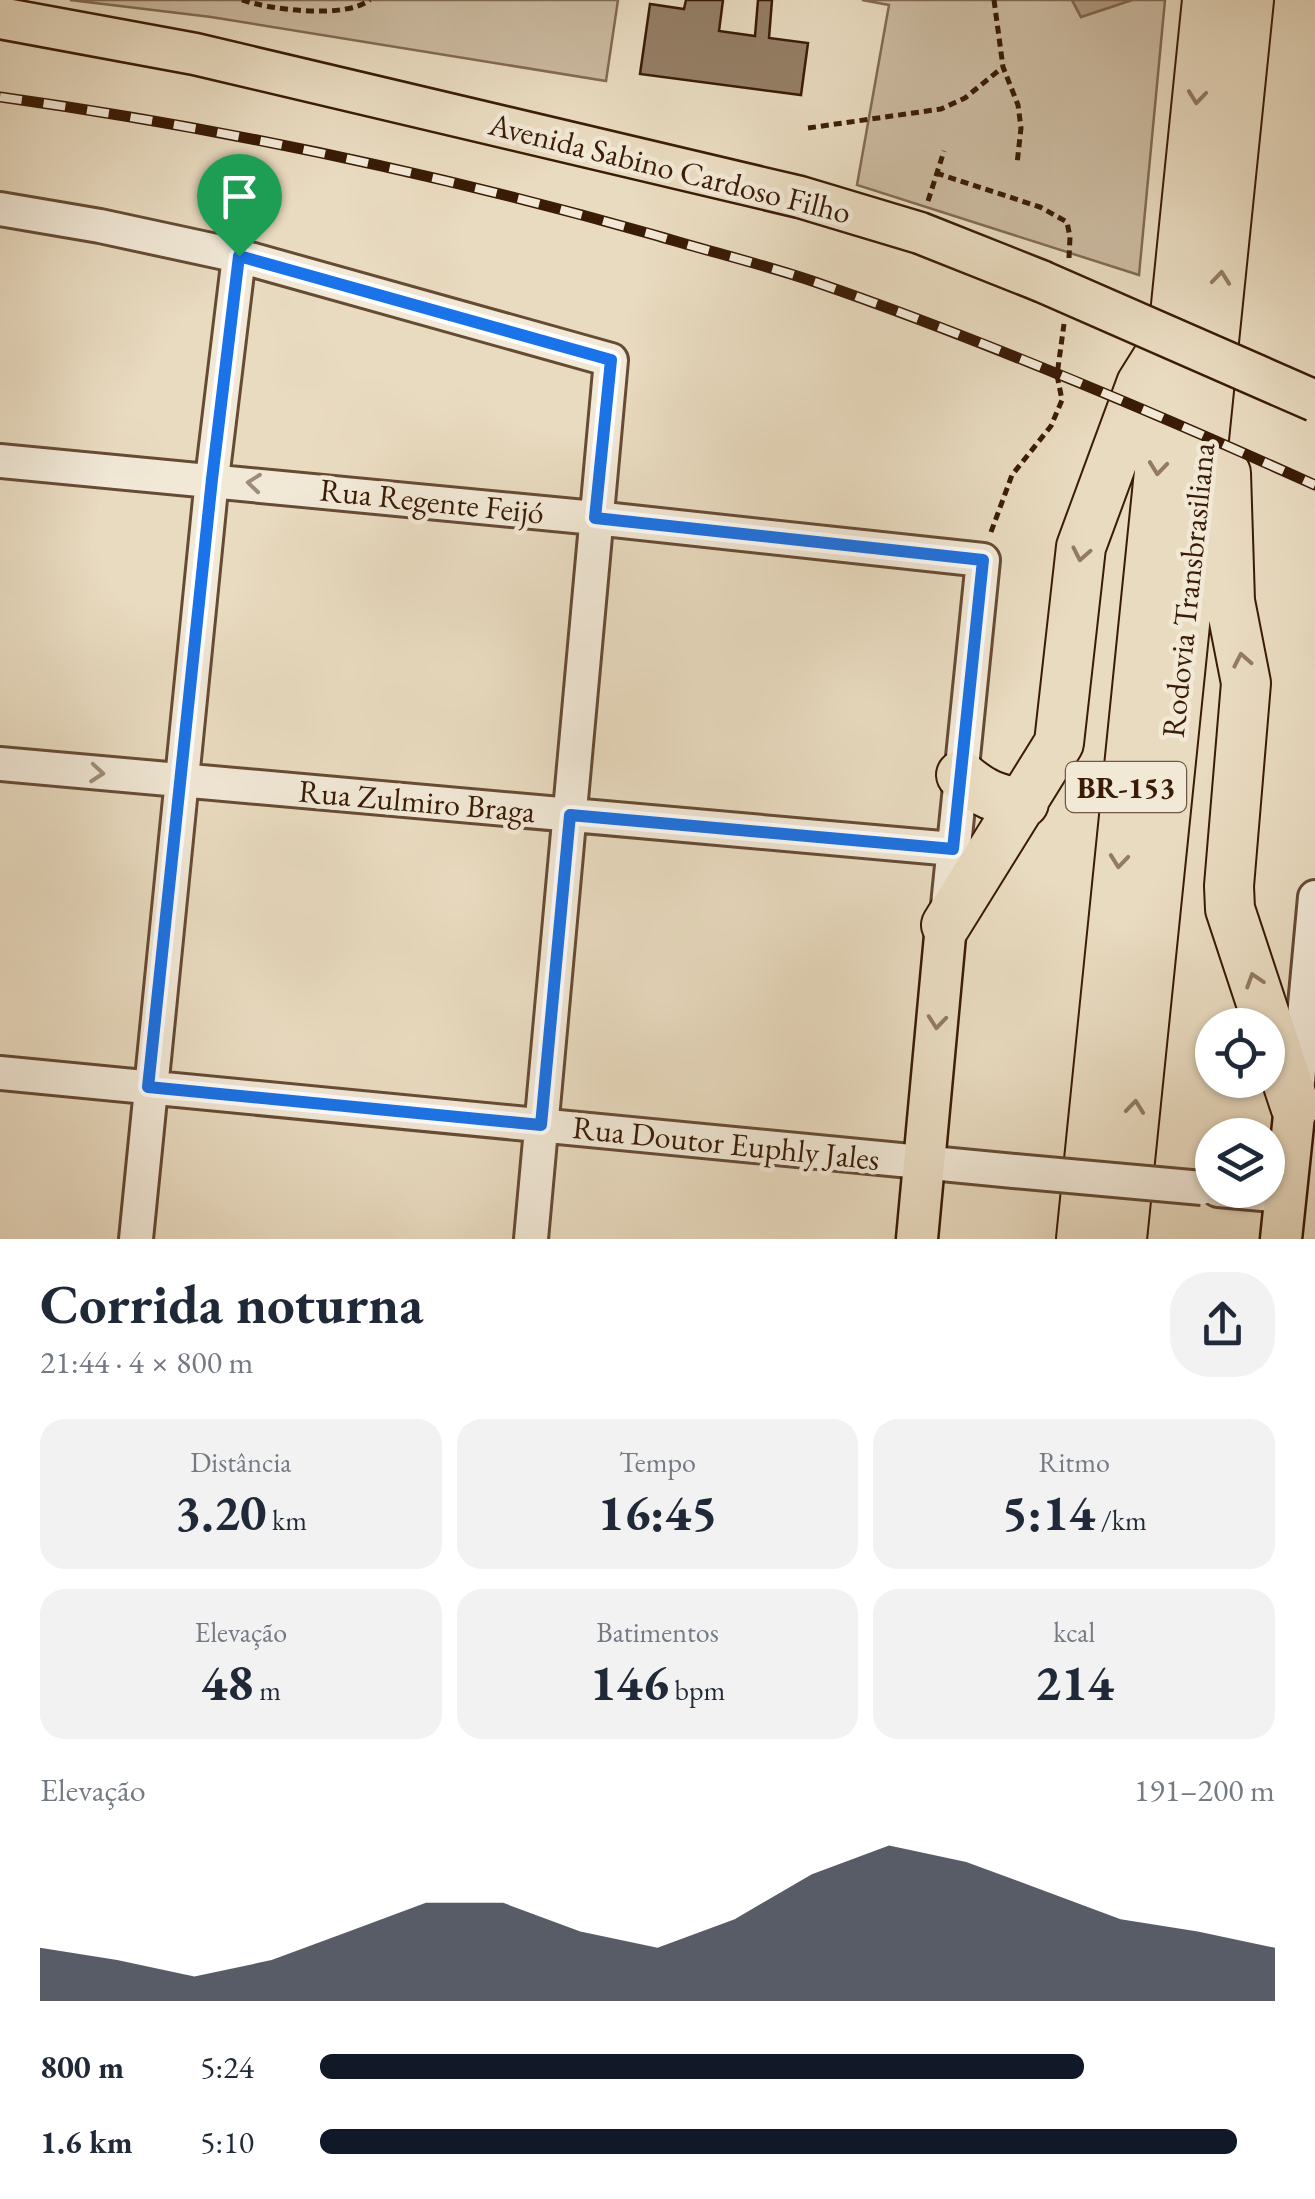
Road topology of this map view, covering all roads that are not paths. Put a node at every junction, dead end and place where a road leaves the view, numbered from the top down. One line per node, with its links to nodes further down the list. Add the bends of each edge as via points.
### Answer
1 (1207, 0): 6 (highway, Rodovia Transbrasiliana / BR-153, one-way to 6)
2 (1250, 0): 7 (highway, Rodovia Transbrasiliana / BR-153, one-way to 2)
3 (0, 18): 8 (main road, Avenida Sabino Cardoso Filho, bridge, via 196,54 800,197 920,233 1058,286)
4 (0, 209): 5 (street)
5 (239, 256): 10 (street); 11 (street, via 611,360)
6 (1172, 336): 15 (highway, one-way to 15, via 1142,384 1081,547 1059,743); 31 (highway, Rodovia Transbrasiliana / BR-153, one-way to 31)
7 (1209, 390): 22 (highway, one-way to 7, via 1230,909 1246,683 1230,601 1225,441); 32 (highway, Rodovia Transbrasiliana / BR-153, one-way to 7)
8 (1315, 401)
9 (0, 461): 10 (street, Rua Regente Feijó)
10 (212, 479): 11 (street, Rua Regente Feijó, one-way to 10); 14 (street)
11 (595, 518): 13 (street, Rua Regente Feijó, via 983,560); 16 (street)
12 (0, 764): 14 (street, Rua Zulmiro Braga, one-way to 14)
13 (961, 774): 15 (highway, via 978,791); 17 (street)
14 (182, 780): 16 (street, Rua Zulmiro Braga); 21 (street)
15 (1024, 803): 19 (highway)
16 (570, 815): 17 (street, Rua Zulmiro Braga); 23 (street)
17 (953, 849): 19 (street)
18 (1315, 897): 22 (street)
19 (946, 925): 24 (main road, one-way to 24)
20 (0, 1073): 21 (street, Rua Doutor Euphly Jales)
21 (148, 1087): 23 (street, Rua Doutor Euphly Jales); 28 (street)
22 (1295, 1106): 26 (main road)
23 (541, 1125): 24 (street, Rua Doutor Euphly Jales); 29 (street)
24 (924, 1162): 25 (street, Rua Doutor Euphly Jales, bridge); 30 (main road)
25 (1195, 1188)
26 (1285, 1196)
27 (1284, 1208): 33 (main road)
28 (136, 1239)
29 (531, 1239)
30 (917, 1239)
31 (1081, 1239)
32 (1122, 1239)
33 (1281, 1239)

